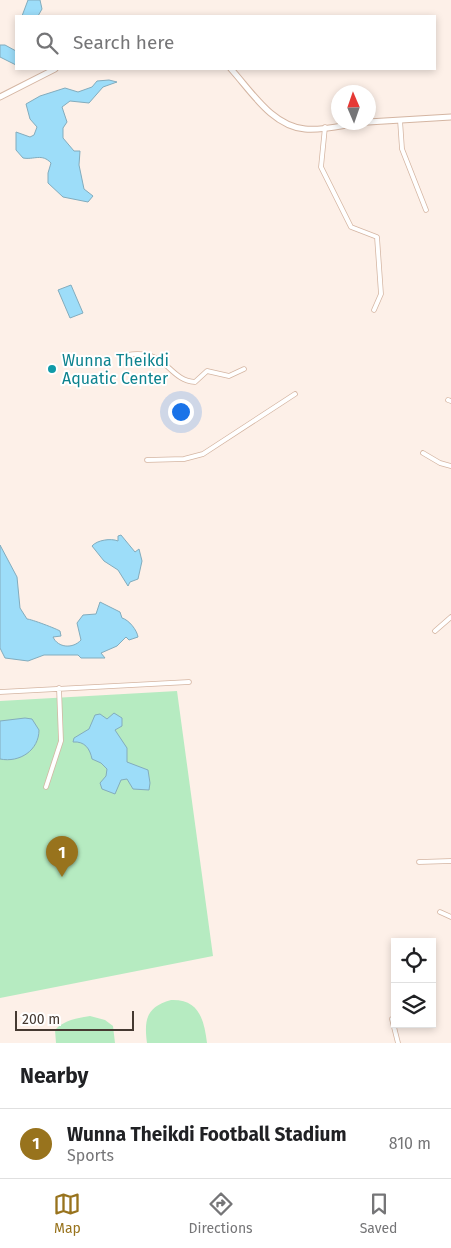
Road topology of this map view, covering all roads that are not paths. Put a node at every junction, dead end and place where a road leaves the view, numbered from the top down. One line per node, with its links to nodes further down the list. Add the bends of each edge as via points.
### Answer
1 (53, 70): 3 (street)
2 (232, 70): 8 (street, via 274,116 286,124 305,129)
3 (0, 97)
4 (451, 117): 5 (street)
5 (400, 120): 6 (street); 9 (street, via 402,149)
6 (376, 122)
7 (331, 126): 8 (street)
8 (325, 127): 10 (street, via 321,167 351,227 377,237 381,294)
9 (426, 210)
10 (374, 310)
11 (127, 355): 12 (street, via 154,356 178,376 195,382 207,372 229,376)
12 (244, 369)
13 (295, 394): 15 (street, via 204,454 184,459)
14 (423, 453): 16 (street)
15 (146, 460)
16 (451, 466)
17 (451, 617): 18 (street)
18 (435, 631)
19 (189, 682): 20 (street)
20 (59, 688): 21 (street); 22 (street, via 61,742)
21 (0, 692)
22 (46, 787)
23 (451, 861): 24 (street)
24 (420, 862)
25 (440, 912): 26 (street)
26 (451, 917)
27 (394, 1028): 28 (street)
28 (398, 1043)

